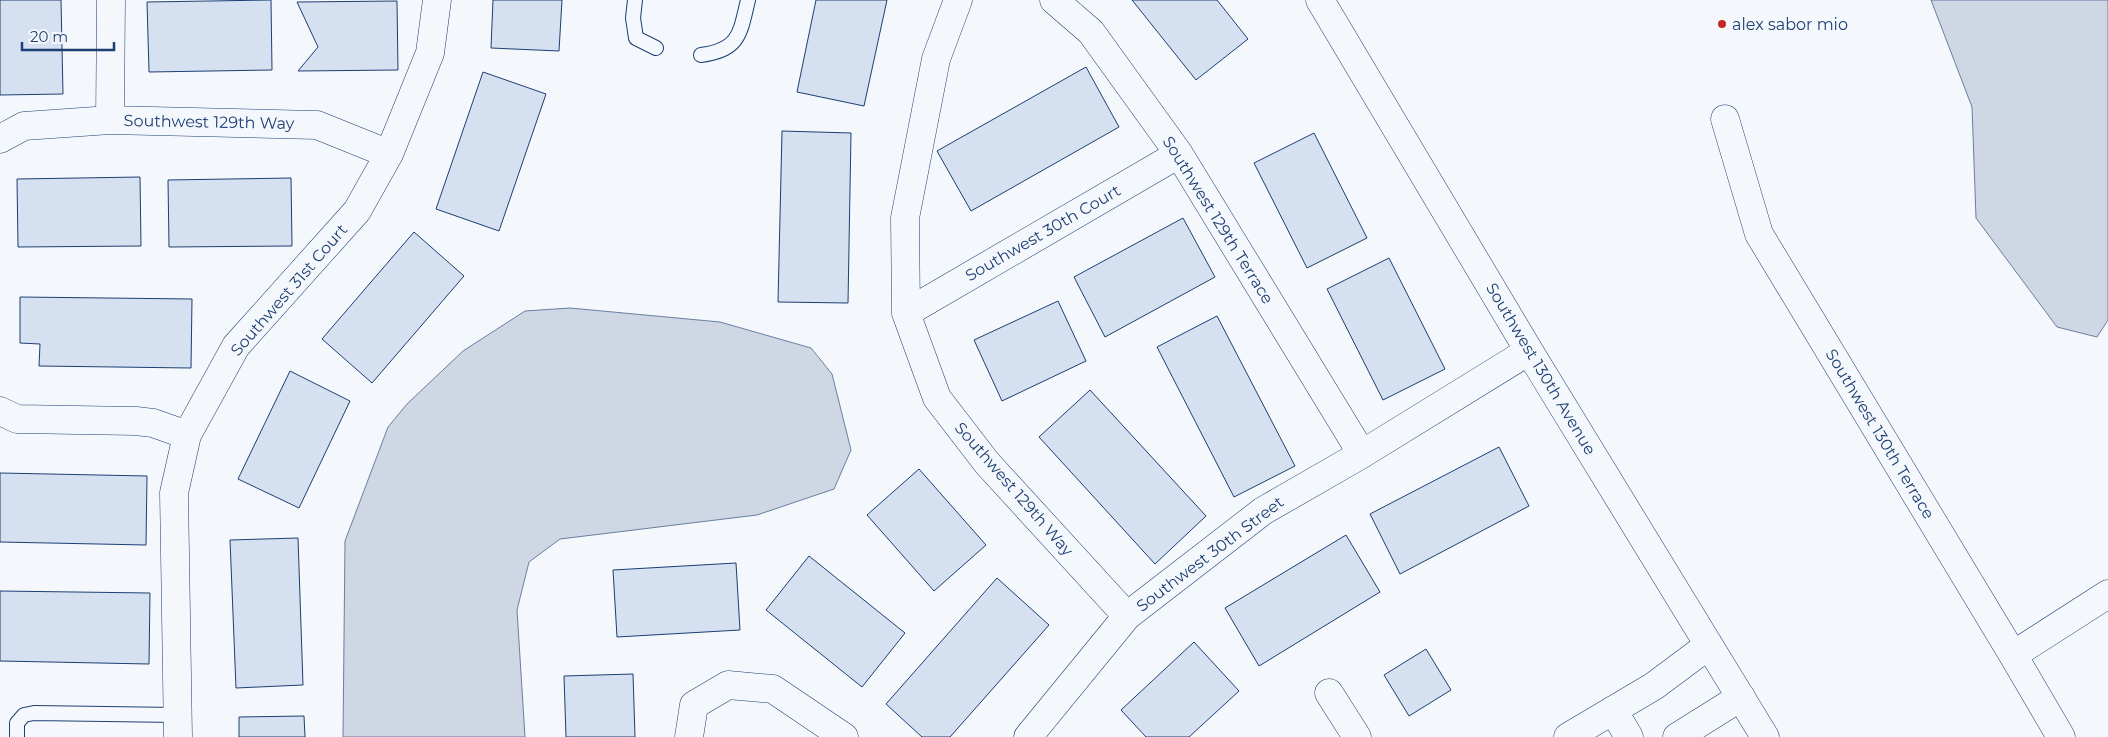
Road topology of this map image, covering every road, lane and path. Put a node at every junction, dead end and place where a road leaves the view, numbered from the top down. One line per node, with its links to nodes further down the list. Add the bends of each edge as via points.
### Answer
1 (111, 0): 11 (street)
2 (437, 0): 13 (street, Southwest 31st Court, via 430,53)
3 (636, 0): 8 (lane, via 633,18 636,38)
4 (748, 0): 9 (lane, via 740,34 717,53)
5 (958, 0): 15 (street, Southwest 129th Way, via 936,59 905,218)
6 (1054, 0): 14 (street, Southwest 129th Terrace, via 1091,32)
7 (1320, 0): 16 (street, Southwest 130th Avenue)
8 (656, 48)
9 (701, 55)
10 (1725, 119): 23 (street, Southwest 130th Terrace, via 1759,234)
11 (110, 120): 12 (street, Southwest 129th Way, via 24,126); 13 (street, Southwest 129th Way, via 317,125)
12 (0, 140)
13 (389, 154): 18 (street, Southwest 31st Court, via 357,211 236,346)
14 (1179, 154): 15 (street, Southwest 30th Court); 19 (street, Southwest 129th Terrace)
15 (906, 313): 21 (street, Southwest 129th Way, via 937,398 987,463)
16 (1529, 351): 19 (street, Southwest 30th Street); 22 (street, Southwest 130th Avenue)
17 (0, 411): 18 (street, via 16,419 153,423)
18 (187, 435): 27 (street, Southwest 31st Court, via 174,493)
19 (1362, 454): 21 (street, Southwest 30th Street, via 1263,511)
20 (2108, 594): 23 (street)
21 (1127, 616): 31 (street, Southwest 30th Street)
22 (1709, 644): 25 (street, Southwest 130th Avenue); 26 (street, via 1654,686)
23 (2013, 655): 37 (street, Southwest 130th Terrace)
24 (1329, 693): 32 (street)
25 (1741, 697): 35 (street); 36 (street, Southwest 130th Avenue)
26 (1613, 710): 33 (street); 34 (street)
27 (177, 726): 28 (lane, via 34,714 24,715 17,723)
28 (17, 737)
29 (689, 737): 30 (street, via 694,705 728,685 773,689)
30 (844, 737)
31 (1028, 737)
32 (1357, 737)
33 (1568, 737)
34 (1629, 737)
35 (1677, 737)
36 (1765, 737)
37 (2061, 737)

